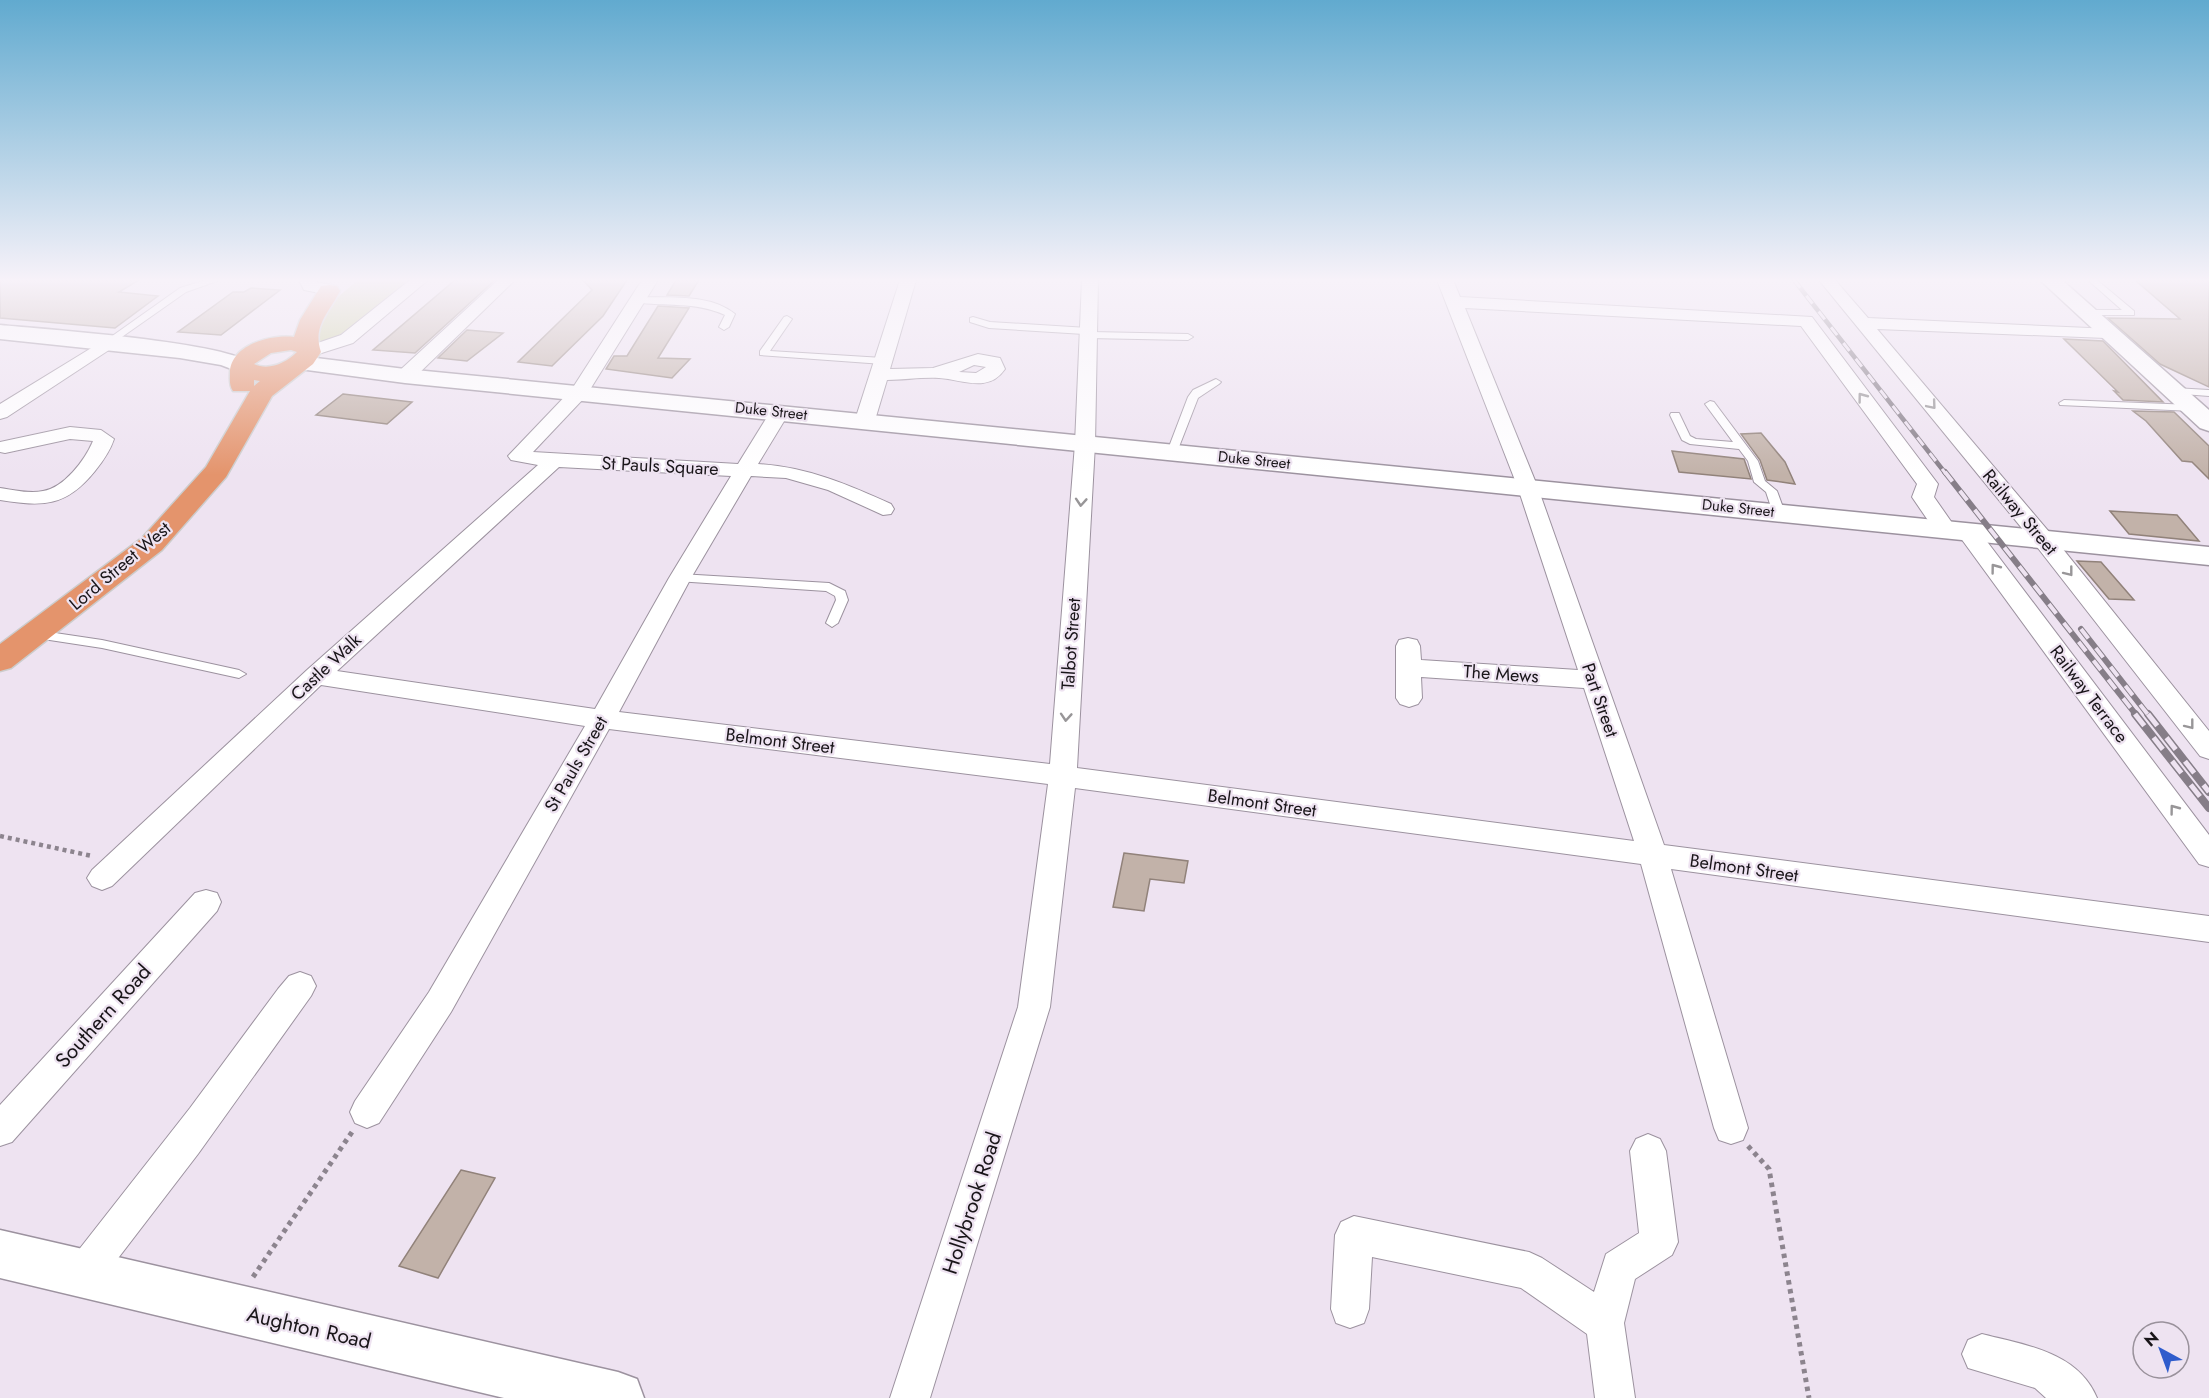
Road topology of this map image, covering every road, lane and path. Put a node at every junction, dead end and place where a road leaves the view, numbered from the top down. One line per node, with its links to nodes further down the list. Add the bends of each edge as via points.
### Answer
1 (104, 345): 30 (street)
2 (119, 345): 18 (street)
3 (268, 345): 17 (highway)
4 (282, 345): 17 (highway)
5 (290, 345): 19 (highway)
6 (303, 345): 19 (highway)
7 (332, 345): 19 (street)
8 (438, 345): 23 (street)
9 (608, 345): 25 (street)
10 (768, 345): 21 (lane, via 763,353)
11 (888, 345): 21 (street)
12 (1088, 345): 34 (street, Talbot Street)
13 (1473, 345): 40 (street, Part Street)
14 (1824, 345): 44 (street, Railway Terrace, one-way to 14, via 1923,497 1928,484)
15 (1882, 345): 45 (street, Railway Street, one-way to 45)
16 (2120, 345): 28 (street, via 2174,392)
17 (265, 348): 18 (street); 20 (highway, via 250,355)
18 (180, 351): 20 (street, via 227,359)
19 (301, 358): 20 (highway, via 257,373); 23 (street, Duke Street); 33 (highway, Lord Street West, via 266,386)
20 (242, 367): 33 (highway, Lord Street West)
21 (881, 368): 22 (street); 32 (street)
22 (940, 372)
23 (405, 376): 25 (street, Duke Street)
24 (1216, 382): 37 (lane, via 1193,397)
25 (579, 392): 29 (street, Duke Street); 38 (street, St Pauls Square, via 518,456)
26 (2064, 403): 28 (lane)
27 (1710, 404): 35 (lane)
28 (2204, 408)
29 (779, 412): 32 (street, Duke Street); 39 (street, St Pauls Street)
30 (0, 413)
31 (1675, 415): 35 (lane, via 1686,438 1694,442)
32 (865, 420): 34 (street, Duke Street)
33 (241, 424): 49 (highway, Lord Street West, via 217,471 166,529 90,594)
34 (1085, 444): 37 (street, Duke Street); 57 (street, Talbot Street, one-way to 57)
35 (1740, 446): 43 (lane, via 1753,462 1760,482 1771,491)
36 (5, 447): 41 (street, via 68,433 98,435 104,440 70,488 52,498)
37 (1172, 452): 40 (street, Duke Street)
38 (554, 461): 39 (street, St Pauls Square); 52 (street, Castle Walk)
39 (744, 471): 42 (street, St Pauls Square, via 788,471 835,486); 47 (street, St Pauls Street)
40 (1528, 488): 43 (street, Duke Street); 53 (street, Part Street)
41 (0, 494)
42 (884, 509)
43 (1779, 513): 44 (street, Duke Street)
44 (1957, 531): 45 (street, Duke Street); 60 (street, Railway Terrace, one-way to 44)
45 (2042, 538): 46 (street, Duke Street); 56 (street, Railway Street, one-way to 56)
46 (2209, 556)
47 (680, 578): 48 (lane, via 829,587 841,594 842,600); 55 (street, St Pauls Street)
48 (832, 623)
49 (35, 634): 50 (highway, Lord Street West); 51 (lane, via 102,644)
50 (0, 660)
51 (239, 674)
52 (316, 676): 55 (street, Belmont Street); 61 (street, Castle Walk)
53 (1594, 680): 54 (street, The Mews, via 1408,657); 59 (street, Part Street)
54 (1409, 698)
55 (603, 719): 57 (street, Belmont Street); 66 (street, St Pauls Street, via 440,1002)
56 (2209, 749)
57 (1063, 776): 59 (street, Belmont Street); 65 (street, Talbot Street)
58 (0, 836): 61 (path)
59 (1653, 856): 63 (street, Belmont Street); 67 (street, Part Street)
60 (2209, 856)
61 (111, 870)
62 (206, 902): 68 (street, Southern Road)
63 (2209, 929)
64 (300, 986): 71 (street)
65 (1034, 1007): 77 (street, Hollybrook Road)
66 (367, 1112): 73 (path)
67 (1731, 1128): 79 (path, via 1769,1169)
68 (0, 1130)
69 (1648, 1151): 74 (street, via 1659,1242 1619,1267)
70 (0, 1254): 71 (street, Aughton Road)
71 (83, 1274): 73 (street, Aughton Road)
72 (1350, 1309): 74 (street, via 1354,1235 1529,1271)
73 (231, 1310): 76 (street, Aughton Road)
74 (1605, 1323): 78 (street)
75 (1982, 1354): 80 (street, via 2046,1371)
76 (618, 1398)
77 (910, 1398)
78 (1616, 1398)
79 (1809, 1398)
80 (2077, 1398)

